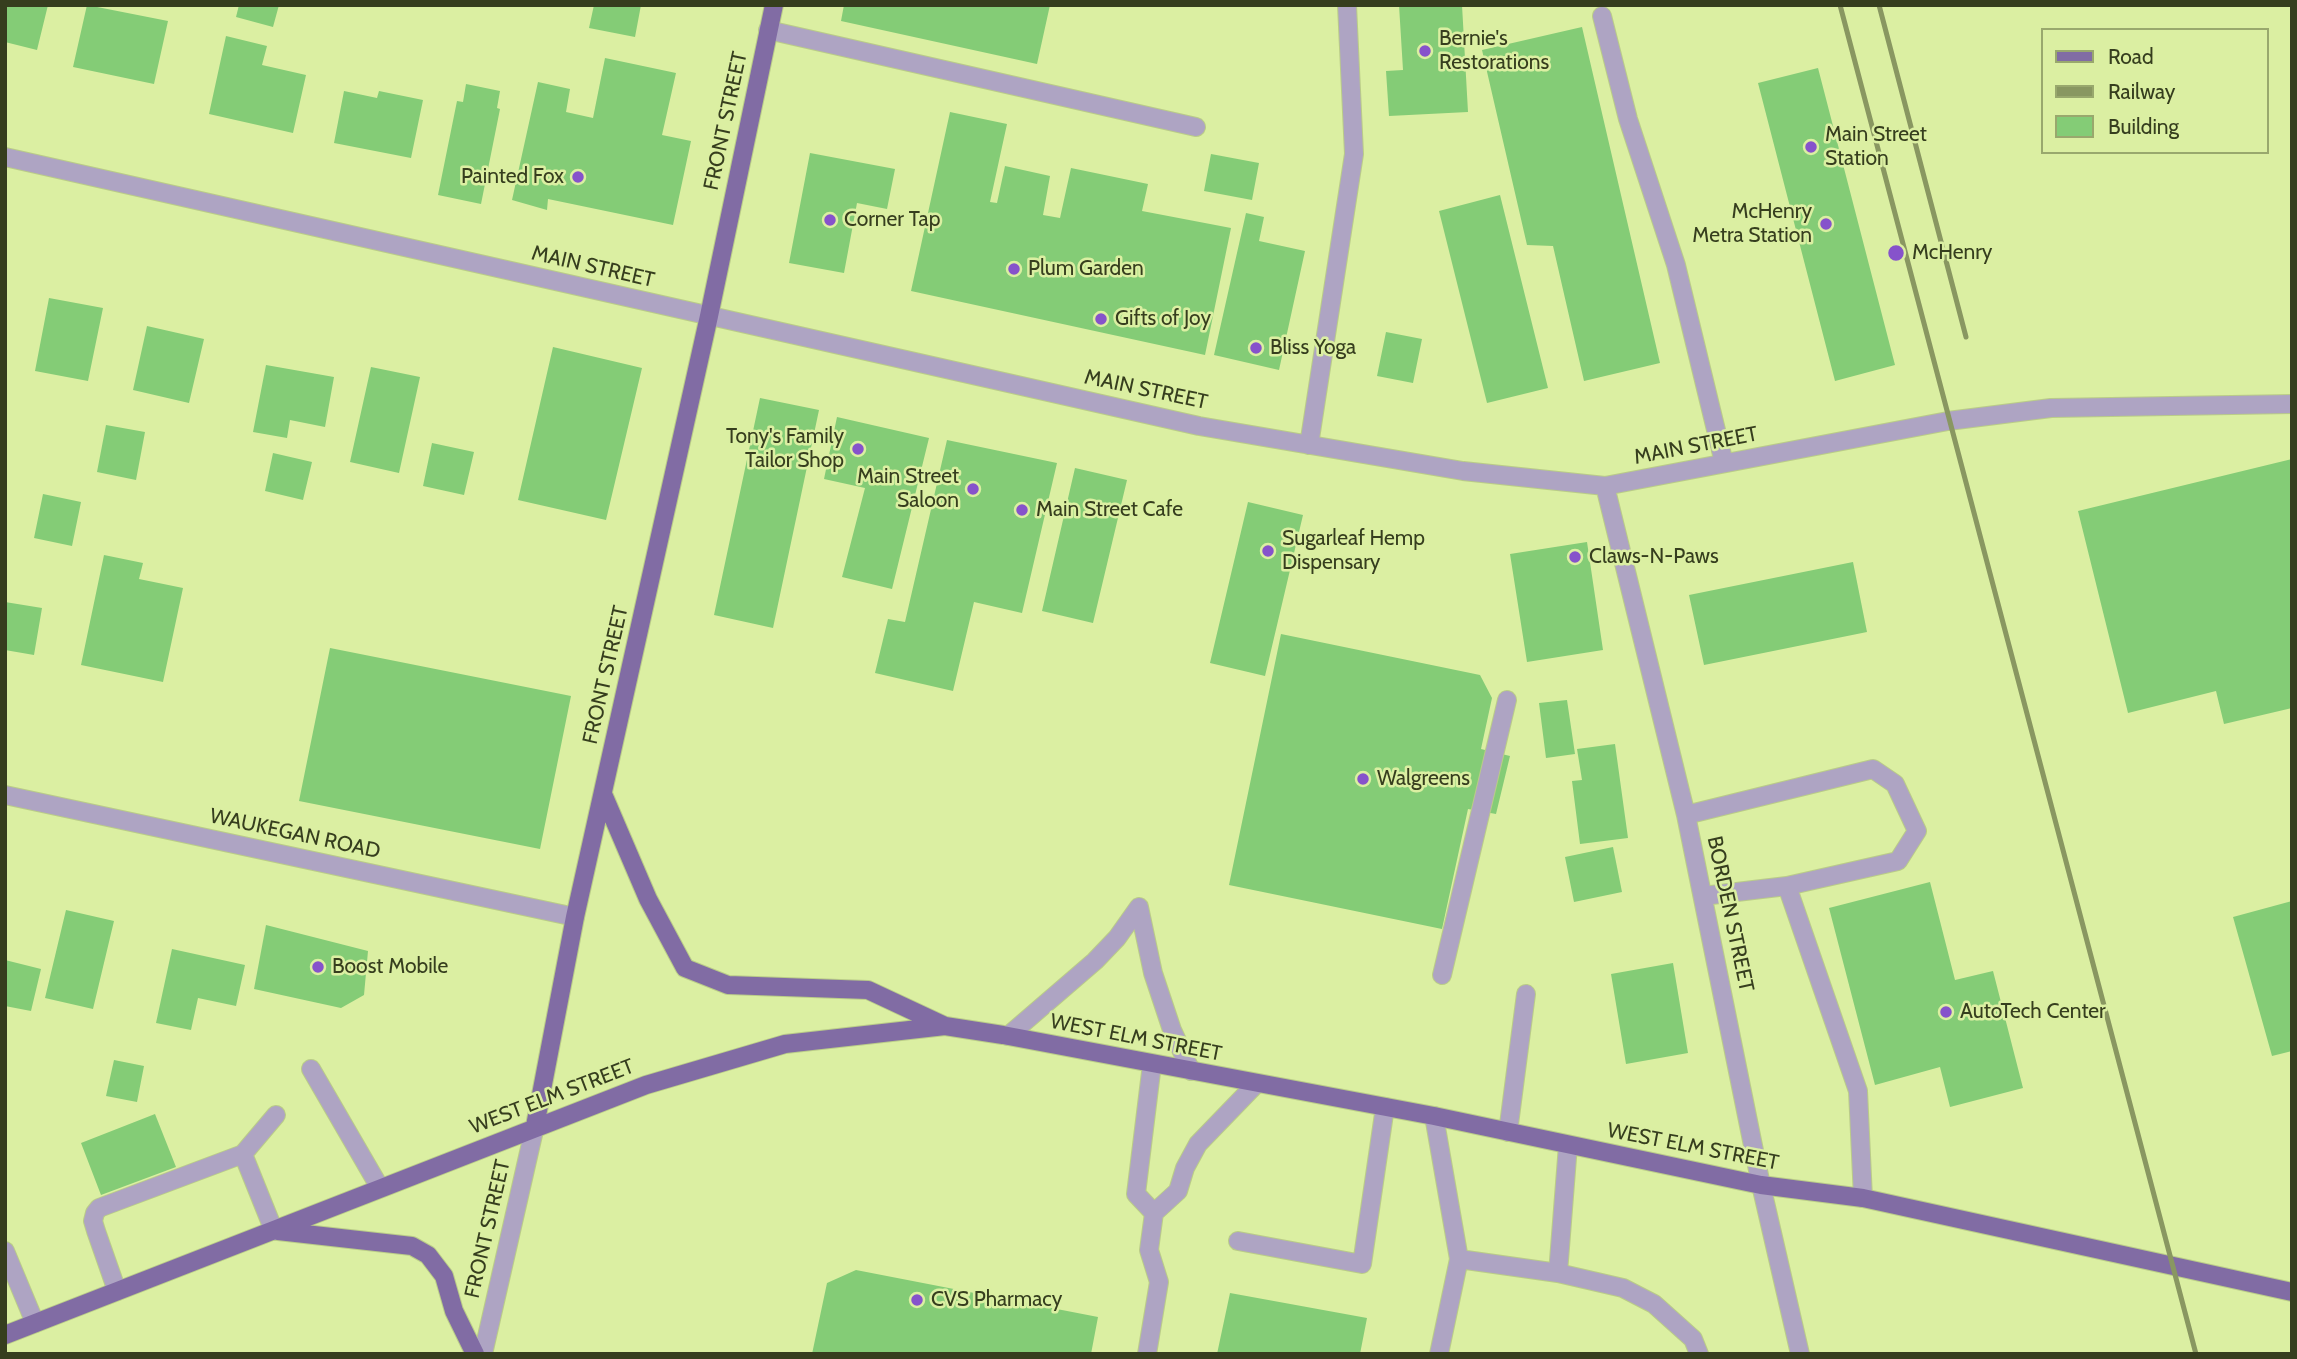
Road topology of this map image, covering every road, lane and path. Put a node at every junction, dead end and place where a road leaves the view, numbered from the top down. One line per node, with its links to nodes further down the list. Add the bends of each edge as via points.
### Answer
1 (774, 5): 4 (main road, FRONT STREET)
2 (1348, 5): 9 (street, via 1354,154)
3 (1602, 16): 10 (street, via 1628,119 1676,265)
4 (768, 30): 5 (street); 7 (main road, FRONT STREET)
5 (1196, 127)
6 (5, 157): 7 (street, MAIN STREET)
7 (709, 316): 9 (street, MAIN STREET, via 1199,426); 13 (main road, FRONT STREET)
8 (2292, 404): 10 (street, MAIN STREET, via 2051,408 1948,421)
9 (1309, 445): 11 (street, MAIN STREET, via 1463,471)
10 (1724, 463): 11 (street, MAIN STREET)
11 (1605, 486): 15 (street, BORDEN STREET)
12 (1507, 700): 19 (street)
13 (603, 794): 18 (main road, FRONT STREET); 21 (main road, via 648,899 685,968 729,985 869,990)
14 (5, 795): 18 (street, WAUKEGAN ROAD)
15 (1686, 815): 16 (street, via 1873,769 1895,784 1917,831 1898,861); 17 (street, BORDEN STREET)
16 (1787, 886): 17 (street); 36 (street, via 1858,1091)
17 (1703, 895): 34 (street, BORDEN STREET)
18 (576, 917): 30 (main road, FRONT STREET)
19 (1442, 975)
20 (1526, 994): 31 (street)
21 (945, 1026): 22 (main road, WEST ELM STREET); 30 (main road, WEST ELM STREET, via 785,1044 646,1085)
22 (1008, 1036): 23 (main road, WEST ELM STREET); 25 (street, via 1095,961 1139,907 1153,973)
23 (1152, 1064): 25 (main road, WEST ELM STREET); 37 (street, via 1136,1194)
24 (311, 1069): 35 (street)
25 (1191, 1071): 26 (main road, WEST ELM STREET)
26 (1256, 1084): 27 (main road, WEST ELM STREET); 37 (street, via 1198,1144 1178,1191)
27 (1385, 1107): 29 (main road, WEST ELM STREET); 39 (street, via 1362,1264)
28 (276, 1115): 33 (street)
29 (1434, 1116): 31 (main road, WEST ELM STREET); 41 (street)
30 (535, 1126): 35 (main road, WEST ELM STREET); 48 (street, FRONT STREET)
31 (1508, 1132): 32 (main road, WEST ELM STREET)
32 (1568, 1145): 34 (main road, WEST ELM STREET); 42 (street)
33 (243, 1154): 38 (street); 43 (street, via 94,1213)
34 (1761, 1185): 36 (main road, WEST ELM STREET); 52 (street, BORDEN STREET)
35 (380, 1188): 38 (main road, WEST ELM STREET)
36 (1863, 1198): 44 (main road, WEST ELM STREET)
37 (1154, 1213): 49 (street, via 1149,1250 1159,1282)
38 (274, 1231): 43 (main road, WEST ELM STREET); 47 (main road, via 412,1246 428,1255 444,1276 454,1311)
39 (1238, 1241)
40 (5, 1251): 45 (street)
41 (1459, 1259): 42 (street); 50 (street)
42 (1558, 1273): 51 (street, via 1623,1288 1654,1304 1693,1339)
43 (117, 1291): 45 (main road, WEST ELM STREET)
44 (2292, 1292)
45 (35, 1323): 46 (main road, WEST ELM STREET)
46 (5, 1335)
47 (475, 1354)
48 (482, 1354)
49 (1147, 1354)
50 (1439, 1354)
51 (1699, 1354)
52 (1800, 1354)

